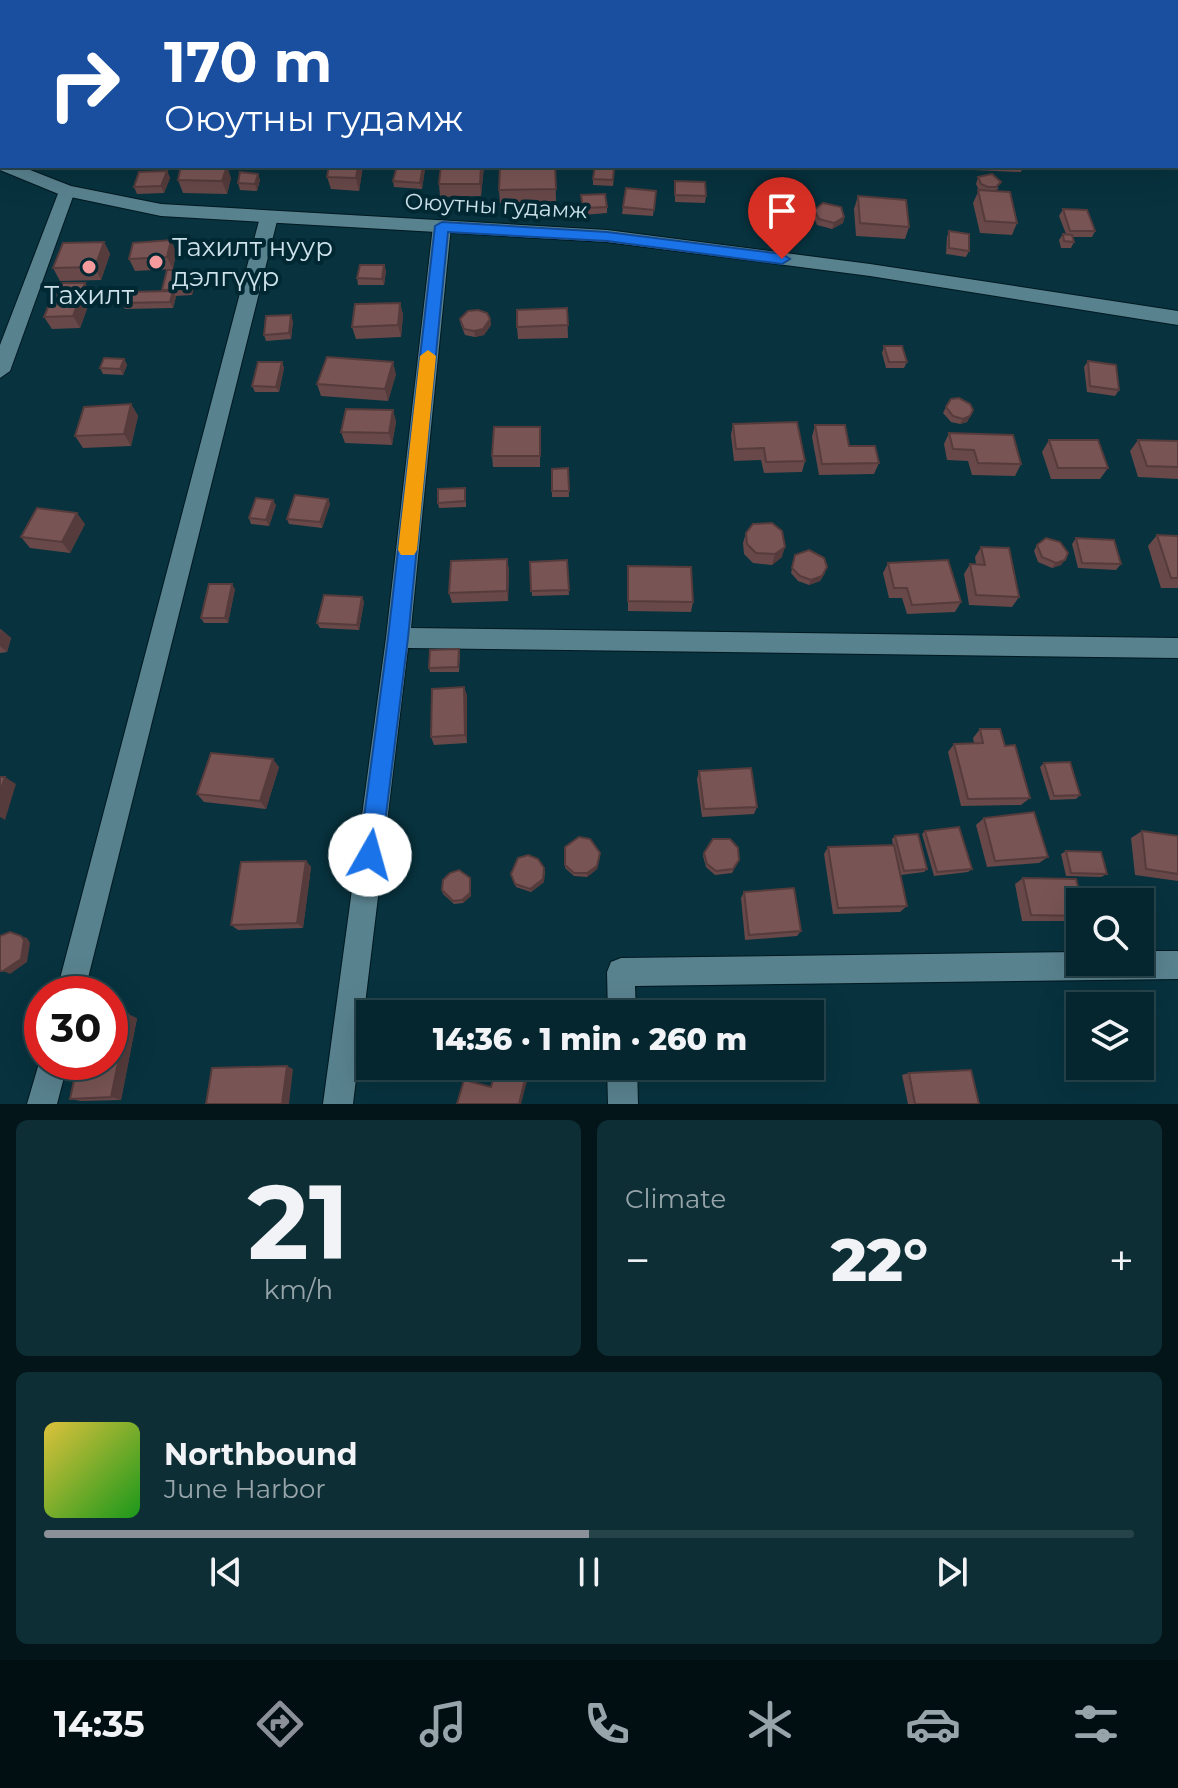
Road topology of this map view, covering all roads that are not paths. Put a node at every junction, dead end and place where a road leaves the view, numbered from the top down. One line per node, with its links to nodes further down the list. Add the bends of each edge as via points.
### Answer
1 (10, 168): 2 (street, Оюутны гудамж)
2 (67, 191): 3 (street, Оюутны гудамж, via 161,210); 6 (street)
3 (269, 217): 4 (street, Оюутны гудамж); 10 (street)
4 (442, 226): 5 (street, Оюутны гудамж, via 607,236); 7 (street)
5 (1178, 318)
6 (0, 371)
7 (398, 638): 8 (street); 15 (street)
8 (1178, 648)
9 (1178, 965): 11 (street, via 621,972)
10 (75, 976)
11 (622, 1000)
12 (48, 1080): 14 (street)
13 (622, 1080): 16 (street)
14 (42, 1104)
15 (338, 1104)
16 (623, 1104)

